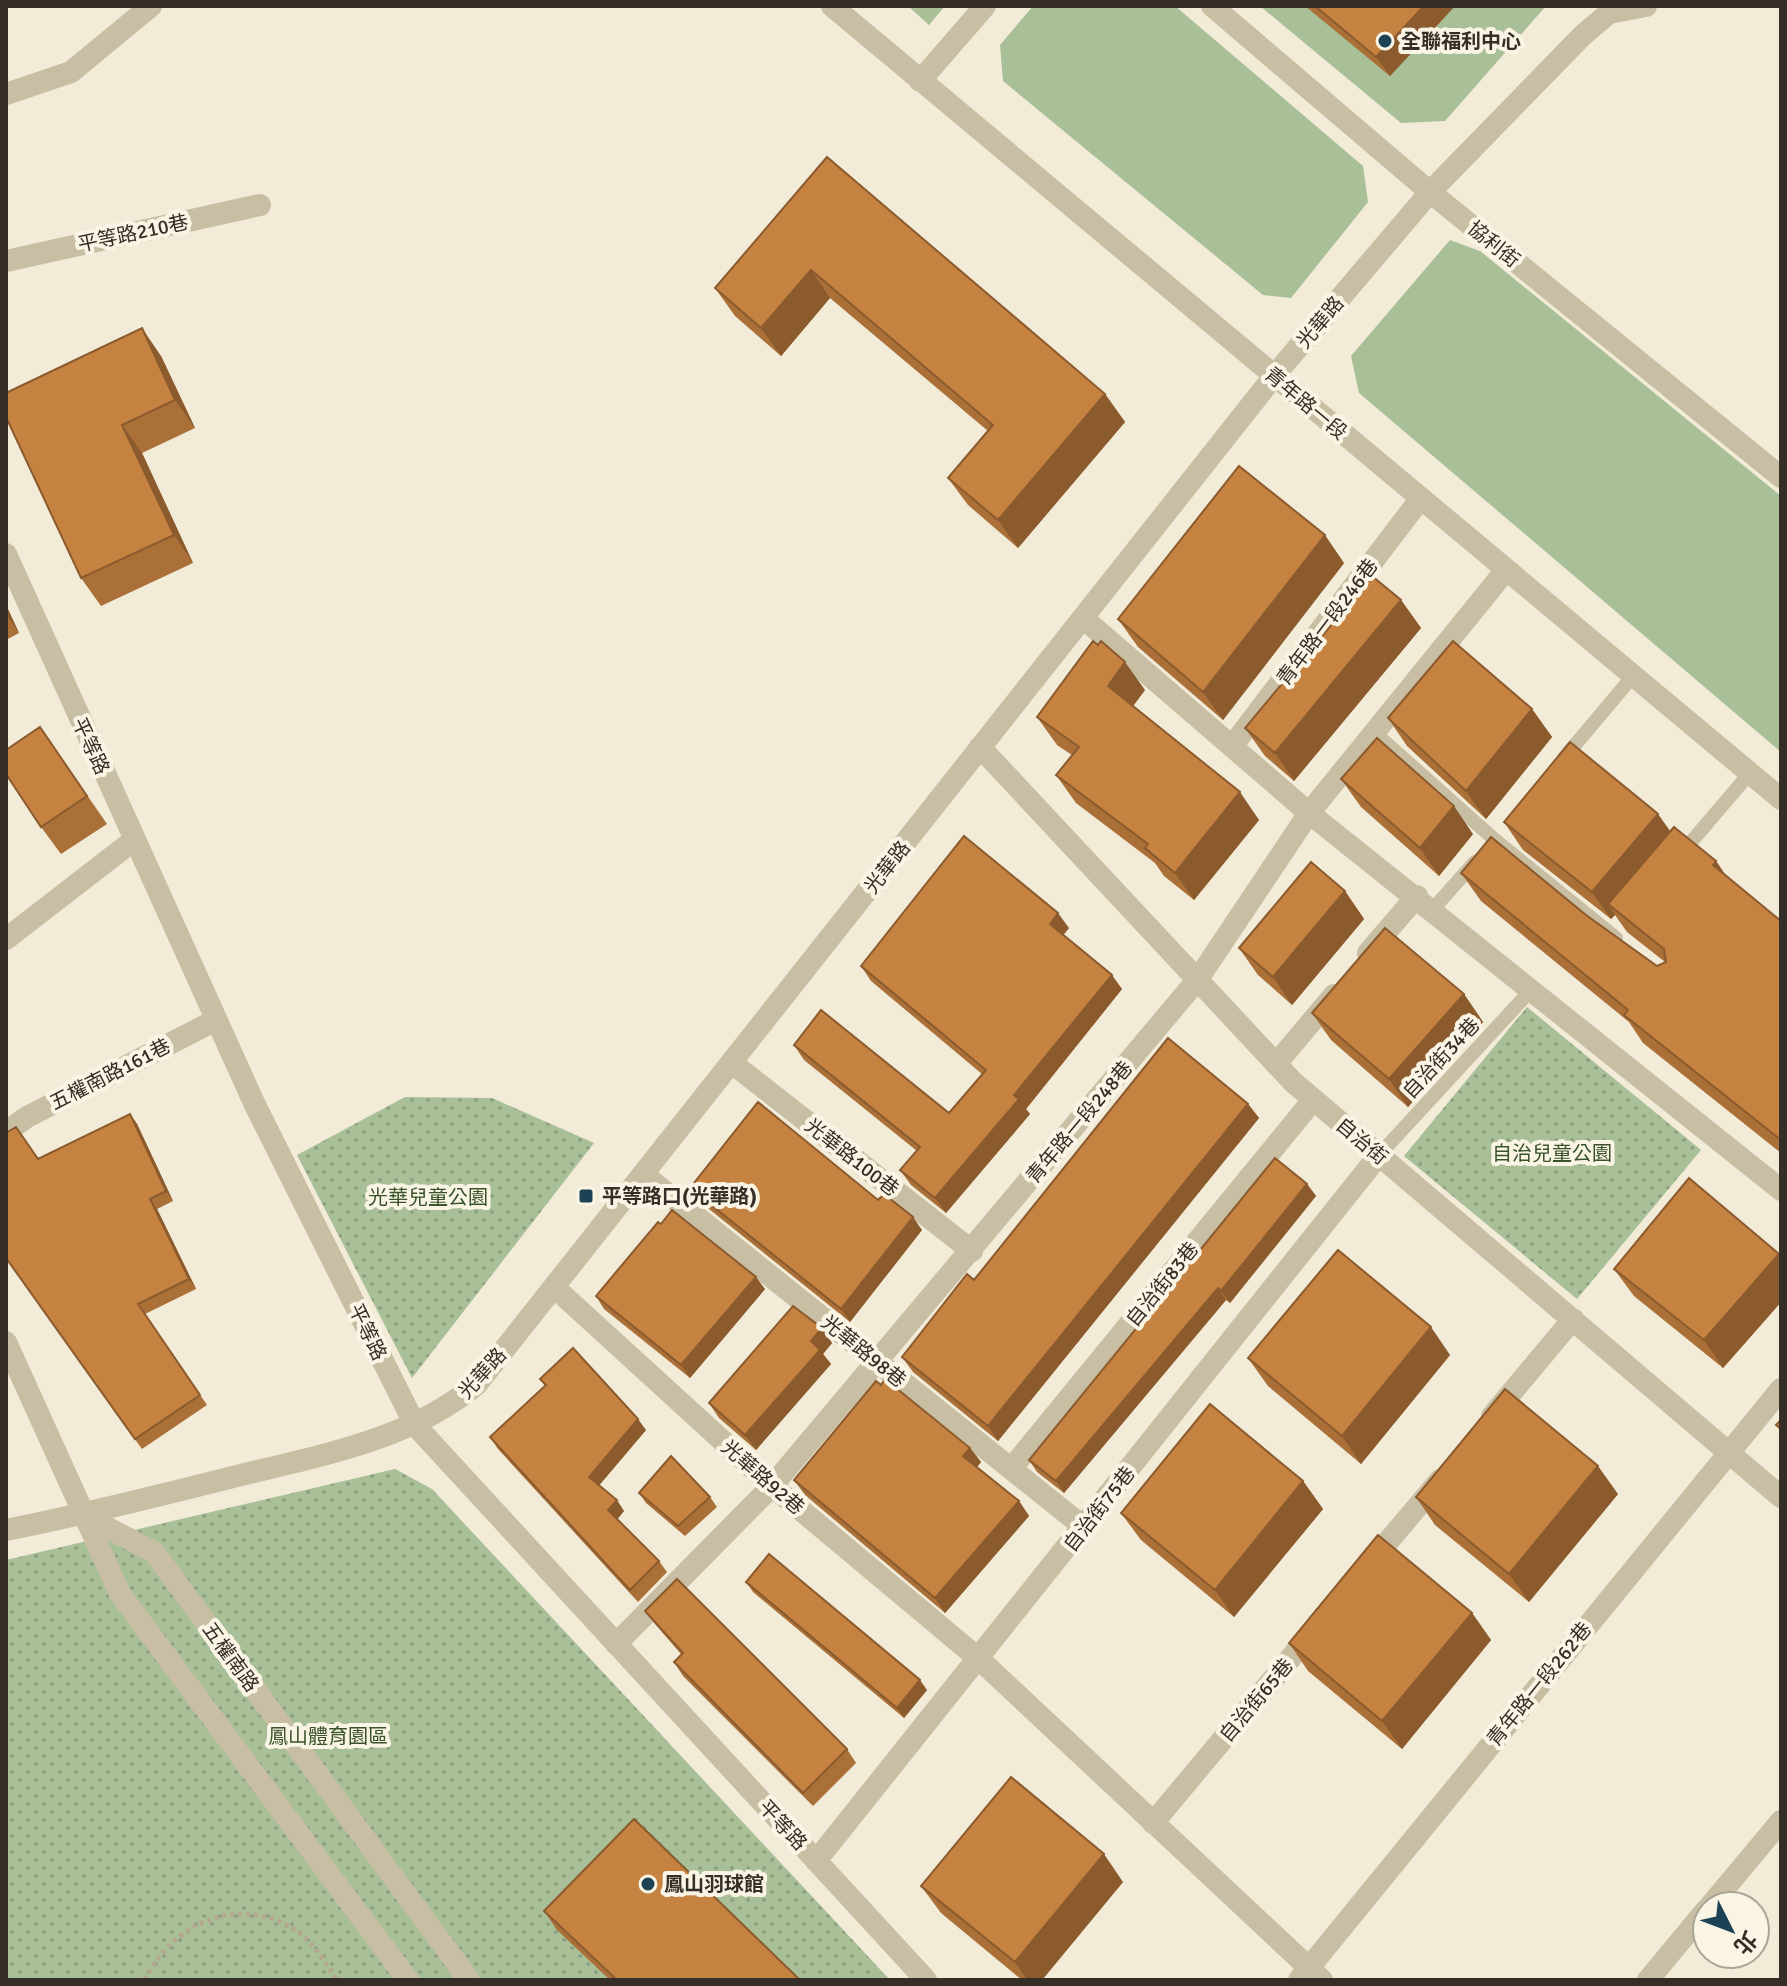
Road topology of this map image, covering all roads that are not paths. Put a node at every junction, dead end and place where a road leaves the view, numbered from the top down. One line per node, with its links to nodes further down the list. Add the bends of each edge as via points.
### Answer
1 (151, 6): 7 (street, via 71,72)
2 (832, 6): 6 (street, 青年路一段)
3 (985, 6): 6 (street)
4 (1212, 6): 8 (street, 協利街)
5 (1646, 6): 8 (street, 光華路, via 1609,13 1583,35)
6 (920, 81): 11 (street, 青年路一段)
7 (6, 94)
8 (1430, 192): 11 (street, 光華路); 12 (street, 協利街)
9 (260, 205): 10 (street, 平等路210巷)
10 (6, 261)
11 (1274, 376): 13 (street, 青年路一段); 16 (street, 光華路)
12 (1781, 477)
13 (1421, 498): 15 (street, 青年路一段); 19 (street, 青年路一段246巷)
14 (6, 554): 26 (street, 平等路)
15 (1506, 570): 17 (street, 青年路一段); 18 (street, 青年路一段248巷)
16 (1083, 618): 19 (street); 20 (street, 光華路)
17 (1633, 676): 21 (lane); 22 (street, 青年路一段)
18 (1376, 734): 24 (street, 青年路一段248巷); 25 (lane)
19 (1233, 745): 24 (street)
20 (980, 747): 31 (street, 自治街); 34 (street, 光華路)
21 (1555, 769)
22 (1750, 773): 23 (street, 青年路一段); 27 (lane)
23 (1781, 799)
24 (1309, 813): 28 (street); 31 (street, 青年路一段248巷)
25 (1500, 834): 28 (lane); 30 (lane, via 1616,929)
26 (134, 840): 29 (street); 33 (street, 平等路)
27 (1671, 865)
28 (1425, 902): 32 (street); 35 (street, via 1351,974)
29 (6, 939)
30 (1633, 951)
31 (1198, 979): 35 (street, 自治街); 41 (street, 青年路一段248巷)
32 (1532, 989): 38 (lane, 自治街34巷); 40 (street)
33 (216, 1020): 37 (street, 五權南路161巷); 47 (street, 平等路)
34 (732, 1063): 39 (street, 光華路); 41 (street, 光華路100巷)
35 (1276, 1064): 36 (street, 自治街)
36 (1313, 1100): 38 (street, 自治街); 51 (street, 自治街83巷)
37 (6, 1132)
38 (1379, 1155): 43 (street, 自治街); 55 (street, 自治街75巷)
39 (643, 1174): 42 (street, 光華路); 45 (street, 光華路98巷)
40 (1781, 1190)
41 (972, 1251): 45 (street, 青年路一段248巷)
42 (554, 1287): 47 (street, 光華路, via 477,1384); 52 (street, 光華路92巷)
43 (1573, 1319): 48 (street); 49 (street, 自治街)
44 (6, 1342): 54 (street)
45 (878, 1363): 51 (street, 光華路98巷); 52 (street, 青年路一段248巷)
46 (1781, 1389): 49 (street, 青年路一段262巷)
47 (415, 1425): 54 (street, 光華路, via 342,1449); 59 (street, 平等路)
48 (1481, 1430)
49 (1729, 1451): 53 (street, 自治街); 66 (street, 青年路一段262巷)
50 (1450, 1467): 57 (street)
51 (1011, 1469): 55 (street, 光華路98巷)
52 (772, 1486): 59 (street, 青年路一段248巷); 60 (street, 光華路92巷)
53 (1781, 1497)
54 (83, 1515): 56 (street, 光華路); 67 (street, via 120,1594); 68 (street, 五權南路, via 154,1552)
55 (1085, 1528): 60 (street, 自治街75巷)
56 (6, 1530)
57 (1358, 1577)
58 (1327, 1614): 62 (street, 自治街65巷)
59 (616, 1644): 63 (street, 平等路)
60 (979, 1659): 62 (street, 光華路92巷); 63 (street, 自治街75巷)
61 (1781, 1821): 64 (street)
62 (1153, 1823): 66 (street, 光華路92巷)
63 (816, 1861): 69 (street, 平等路)
64 (1723, 1890)
65 (1691, 1928): 70 (street)
66 (1310, 1976)
67 (408, 1980)
68 (469, 1980)
69 (926, 1980)
70 (1648, 1980)

